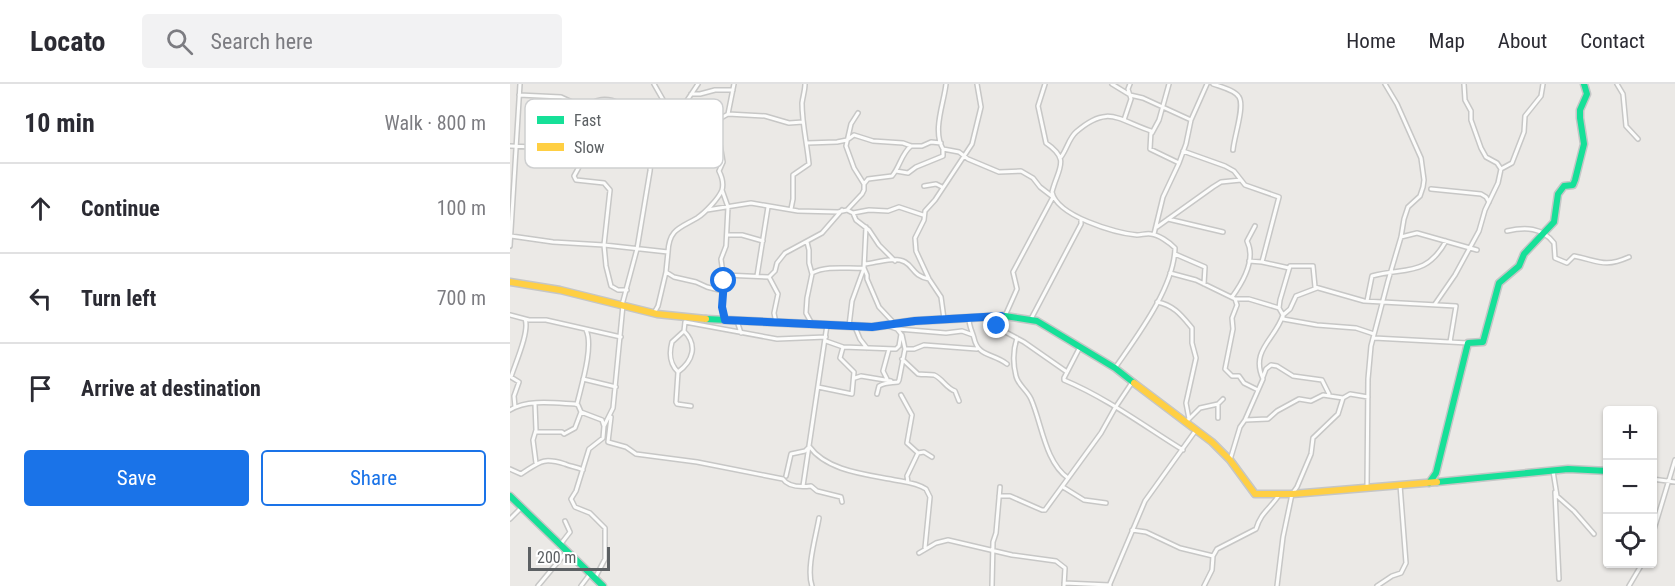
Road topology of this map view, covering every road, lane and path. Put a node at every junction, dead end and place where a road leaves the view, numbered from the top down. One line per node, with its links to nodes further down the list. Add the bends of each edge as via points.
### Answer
1 (520, 84): 22 (street)
2 (654, 84): 20 (street)
3 (663, 84): 20 (street)
4 (698, 84): 21 (street)
5 (734, 84): 19 (street)
6 (806, 84): 35 (street)
7 (946, 84): 40 (street, via 939,125)
8 (977, 84): 48 (street, via 981,107)
9 (1045, 84): 49 (street, via 1038,106 1044,139)
10 (1112, 84): 23 (street)
11 (1130, 84): 23 (street)
12 (1169, 84): 29 (street)
13 (1208, 84): 34 (street); 46 (street, via 1240,98 1242,106)
14 (1464, 84): 54 (street, via 1465,100 1481,148)
15 (1543, 84): 54 (street, via 1540,96 1525,116 1524,132 1512,163)
16 (1584, 84): 79 (street, via 1588,92 1580,112 1580,127 1585,136 1580,169 1574,185 1564,186 1558,194 1554,222)
17 (1617, 84): 37 (street, via 1623,94 1626,126)
18 (1386, 85): 83 (street, via 1420,158 1424,180 1420,196 1408,207)
19 (733, 90): 21 (street); 31 (street)
20 (659, 92): 27 (street)
21 (691, 94): 28 (street)
22 (519, 95): 24 (street); 42 (street)
23 (1131, 95): 29 (street); 33 (street)
24 (566, 99)
25 (592, 99): 26 (street)
26 (617, 99)
27 (663, 99)
28 (687, 99)
29 (1161, 107): 34 (street); 36 (street)
30 (858, 113): 38 (street)
31 (728, 114): 32 (street); 35 (street)
32 (723, 117)
33 (1124, 120): 36 (street); 49 (street, via 1110,115 1087,124 1071,137)
34 (1191, 120): 47 (street)
35 (803, 122): 39 (street)
36 (1152, 134): 50 (street, via 1149,149)
37 (1638, 139)
38 (847, 140): 39 (street); 44 (street, via 854,135); 57 (street, via 854,168)
39 (807, 143): 66 (street, via 809,164 793,175)
40 (941, 143): 44 (street); 45 (street)
41 (510, 146): 42 (street)
42 (517, 146): 43 (street); 73 (street)
43 (525, 146)
44 (911, 146): 55 (street)
45 (943, 149): 48 (street); 55 (street, via 943,156 908,173)
46 (1233, 150)
47 (1183, 151): 50 (street); 56 (street, via 1225,166)
48 (965, 156): 59 (street); 62 (street, via 999,172 1021,171)
49 (1061, 157): 62 (street)
50 (1179, 163): 76 (street, via 1163,197)
51 (578, 168): 87 (street, via 576,180 604,183 610,190)
52 (650, 168): 90 (street)
53 (720, 168): 61 (street)
54 (1501, 169): 63 (street)
55 (896, 171): 57 (street, via 892,176 868,179)
56 (1241, 180): 72 (street, via 1212,187); 97 (street, via 1279,197)
57 (864, 184): 68 (street, via 862,194)
58 (924, 186): 59 (street)
59 (942, 187): 70 (street)
60 (1431, 189): 63 (street, via 1481,194)
61 (722, 190): 64 (street); 67 (street)
62 (1053, 197): 71 (street); 123 (street, via 1014,272 1017,288)
63 (1489, 202): 89 (street)
64 (727, 206): 65 (street); 67 (street); 80 (street)
65 (769, 206): 66 (street); 84 (street)
66 (791, 209): 68 (street)
67 (705, 210): 92 (street, via 673,232)
68 (845, 210): 69 (street); 86 (street)
69 (853, 213): 70 (street, via 899,207); 75 (street)
70 (923, 215): 107 (street, via 915,238 916,251)
71 (1081, 219): 81 (street, via 1122,232); 129 (street)
72 (1168, 219): 76 (street); 78 (street)
73 (510, 222): 82 (street)
74 (1255, 226): 96 (street, via 1247,241)
75 (866, 227): 95 (street); 98 (street)
76 (1156, 228): 81 (street)
77 (1507, 231): 79 (street, via 1521,228)
78 (1223, 232)
79 (1544, 232): 94 (street, via 1554,243 1555,258 1562,262 1567,263 1574,256 1607,264); 146 (street, via 1524,254 1519,266 1499,283 1483,342)
80 (727, 235): 84 (street); 104 (street, via 721,259)
81 (1154, 235): 93 (street, via 1174,246)
82 (511, 236): 87 (street); 88 (street)
83 (1401, 237): 85 (street, via 1417,233); 103 (street)
84 (764, 241): 105 (street)
85 (1446, 241): 89 (street); 103 (street, via 1428,264)
86 (807, 242): 101 (street); 106 (street, via 785,252)
87 (604, 245): 90 (street); 111 (street, via 611,286)
88 (510, 246)
89 (1470, 248): 91 (street); 117 (street)
90 (637, 249): 92 (street); 111 (street)
91 (1477, 250)
92 (668, 252): 100 (street)
93 (1175, 254): 102 (street); 109 (street, via 1205,267)
94 (1629, 256)
95 (895, 261): 98 (street); 107 (street, via 906,262 920,277)
96 (1249, 261): 97 (street); 113 (street)
97 (1262, 262): 99 (street)
98 (864, 266): 101 (street, via 818,269); 134 (street, via 852,301); 135 (street, via 879,307)
99 (1288, 268): 110 (street, via 1313,266); 119 (street)
100 (666, 272): 112 (street); 120 (street)
101 (812, 273): 132 (street, via 806,313)
102 (1170, 273): 109 (street); 115 (street)
103 (1390, 273): 114 (street, via 1372,276); 116 (street)
104 (724, 275): 105 (street); 112 (street)
105 (757, 276): 106 (street)
106 (769, 277): 131 (street, via 778,294)
107 (928, 279): 128 (street, via 941,297)
108 (510, 282): 118 (street)
109 (1204, 285): 113 (street)
110 (1317, 288): 114 (street); 122 (street, via 1300,293)
111 (627, 290): 118 (street)
112 (723, 291): 127 (street)
113 (1233, 298): 119 (street); 166 (street, via 1237,305 1225,369)
114 (1367, 301): 116 (street)
115 (1157, 302): 155 (street); 184 (street, via 1174,309 1192,328 1196,358 1186,403)
116 (1382, 302): 117 (street); 141 (street)
117 (1435, 304): 145 (street, via 1456,306)
118 (622, 305): 120 (street); 142 (street)
119 (1279, 308): 122 (street)
120 (654, 313): 126 (street)
121 (510, 315): 124 (street)
122 (1283, 315): 141 (street, via 1283,319 1356,328); 161 (street, via 1260,353)
123 (1003, 316): 125 (street); 129 (street); 143 (street, via 998,328)
124 (525, 319): 136 (street); 158 (street, via 523,345)
125 (969, 319): 128 (street); 140 (street)
126 (685, 320): 127 (street); 137 (street); 138 (street)
127 (725, 320): 130 (street)
128 (944, 320): 135 (street)
129 (1031, 320): 148 (street)
130 (737, 321): 131 (street); 138 (street)
131 (776, 323): 132 (street)
132 (812, 324): 133 (street)
133 (827, 325): 134 (street); 144 (street)
134 (852, 326): 135 (street); 149 (street)
135 (896, 326): 139 (street); 140 (street)
136 (586, 330): 142 (street); 160 (street, via 590,338)
137 (684, 331): 156 (street, via 671,345 672,364); 156 (street, via 691,340 692,355)
138 (741, 333): 144 (street, via 777,339)
139 (901, 334): 150 (street, via 899,346); 151 (street)
140 (973, 335): 152 (street)
141 (1374, 336): 145 (street); 170 (street)
142 (621, 337): 164 (street)
143 (1017, 338): 157 (street); 202 (street, via 1017,379 1031,399 1055,465)
144 (826, 339): 147 (street); 165 (street)
145 (1450, 342): 146 (street)
146 (1468, 343): 208 (street, via 1436,473)
147 (843, 347): 149 (street); 159 (street, via 840,358)
148 (1081, 347): 155 (street); 157 (street)
149 (867, 348): 150 (street)
150 (889, 349): 162 (street, via 883,371)
151 (905, 349): 152 (street, via 924,345); 153 (street)
152 (977, 349): 154 (street)
153 (902, 359): 162 (street, via 898,382); 173 (street, via 918,374 937,377 955,392)
154 (1007, 364)
155 (1115, 368): 163 (street)
156 (678, 372): 177 (street, via 676,402)
157 (1067, 372): 179 (street, via 1064,380)
158 (510, 377): 178 (street, via 519,382)
159 (855, 378): 162 (street); 165 (street, via 852,394)
160 (583, 379): 164 (street); 175 (street)
161 (1263, 379): 166 (street); 169 (street, via 1266,369 1277,366 1293,376 1322,380)
162 (889, 380): 167 (street, via 879,386)
163 (1133, 381): 179 (street); 184 (street)
164 (616, 387): 182 (street)
165 (818, 387): 189 (street)
166 (1258, 390): 185 (street)
167 (877, 394)
168 (901, 395): 191 (street, via 912,414 907,443)
169 (1329, 395): 171 (street); 185 (street, via 1311,402 1299,399 1268,419)
170 (1368, 397): 171 (street, via 1350,394); 213 (street)
171 (1343, 398): 215 (street, via 1338,414 1313,438 1311,454)
172 (1223, 399): 176 (street)
173 (958, 401)
174 (535, 404): 175 (street); 178 (street); 188 (street)
175 (577, 404): 181 (street)
176 (1218, 404): 183 (street); 184 (street, via 1200,408)
177 (691, 406)
178 (515, 407): 180 (street)
179 (1115, 408): 190 (street); 202 (street)
180 (510, 410)
181 (581, 412): 186 (street, via 602,420); 188 (street, via 575,428 566,433)
182 (611, 413): 186 (street); 210 (street, via 608,442 636,454 783,478 787,484)
183 (1218, 418)
184 (1187, 420): 187 (street)
185 (1245, 420): 193 (street)
186 (604, 426): 197 (street, via 602,440 589,449)
187 (1197, 430): 190 (street); 193 (street)
188 (536, 432): 195 (street)
189 (809, 446): 200 (street, via 791,454); 204 (street, via 833,465); 210 (street)
190 (1182, 450): 226 (street, via 1145,501)
191 (918, 453): 192 (street); 201 (street)
192 (932, 457)
193 (1230, 459): 216 (street, via 1254,493)
194 (1675, 460): 206 (street)
195 (536, 463): 196 (street, via 521,474); 197 (street, via 555,460)
196 (510, 469)
197 (583, 470): 235 (street, via 572,503 590,513 605,530 605,559)
198 (1553, 471): 199 (street); 208 (street); 214 (street)
199 (1603, 471)
200 (786, 476)
201 (908, 476): 204 (street); 205 (street)
202 (1068, 478): 212 (street)
203 (1657, 480): 206 (street)
204 (901, 481): 205 (street)
205 (908, 482): 229 (street, via 929,493)
206 (1669, 482): 207 (street); 225 (street)
207 (1675, 482)
208 (1429, 483): 209 (street)
209 (1400, 485): 213 (street); 246 (street, via 1406,563 1401,573)
210 (803, 487): 219 (street, via 811,486 841,497)
211 (1000, 487): 218 (street)
212 (1063, 487): 218 (street, via 1045,510 1010,496); 220 (street, via 1084,500)
213 (1367, 488): 215 (street)
214 (1555, 492): 227 (street); 236 (street)
215 (1292, 494): 216 (street); 245 (street)
216 (1279, 495): 233 (street, via 1261,514 1256,529 1221,546)
217 (510, 496): 221 (street)
218 (999, 496): 230 (street)
219 (842, 502)
220 (1106, 503)
221 (522, 507): 223 (street); 228 (street)
222 (819, 518): 242 (street, via 810,569)
223 (510, 519)
224 (565, 521): 228 (street, via 570,532)
225 (1657, 523)
226 (1132, 530): 233 (street); 238 (street)
227 (1594, 534)
228 (560, 545): 231 (street)
229 (925, 548): 230 (street, via 948,540); 232 (street)
230 (994, 550): 237 (street, via 1056,561 1064,566); 243 (street)
231 (567, 551): 235 (street); 239 (street)
232 (919, 553)
233 (1213, 556): 244 (street, via 1212,570)
234 (1640, 568): 247 (street)
235 (592, 576): 240 (street); 241 (street)
236 (1559, 579)
237 (1064, 585): 238 (street)
238 (1110, 585)
239 (538, 586)
240 (581, 586)
241 (603, 586)
242 (812, 586)
243 (992, 586)
244 (1204, 586)
245 (1277, 586)
246 (1377, 586)
247 (1629, 586)

